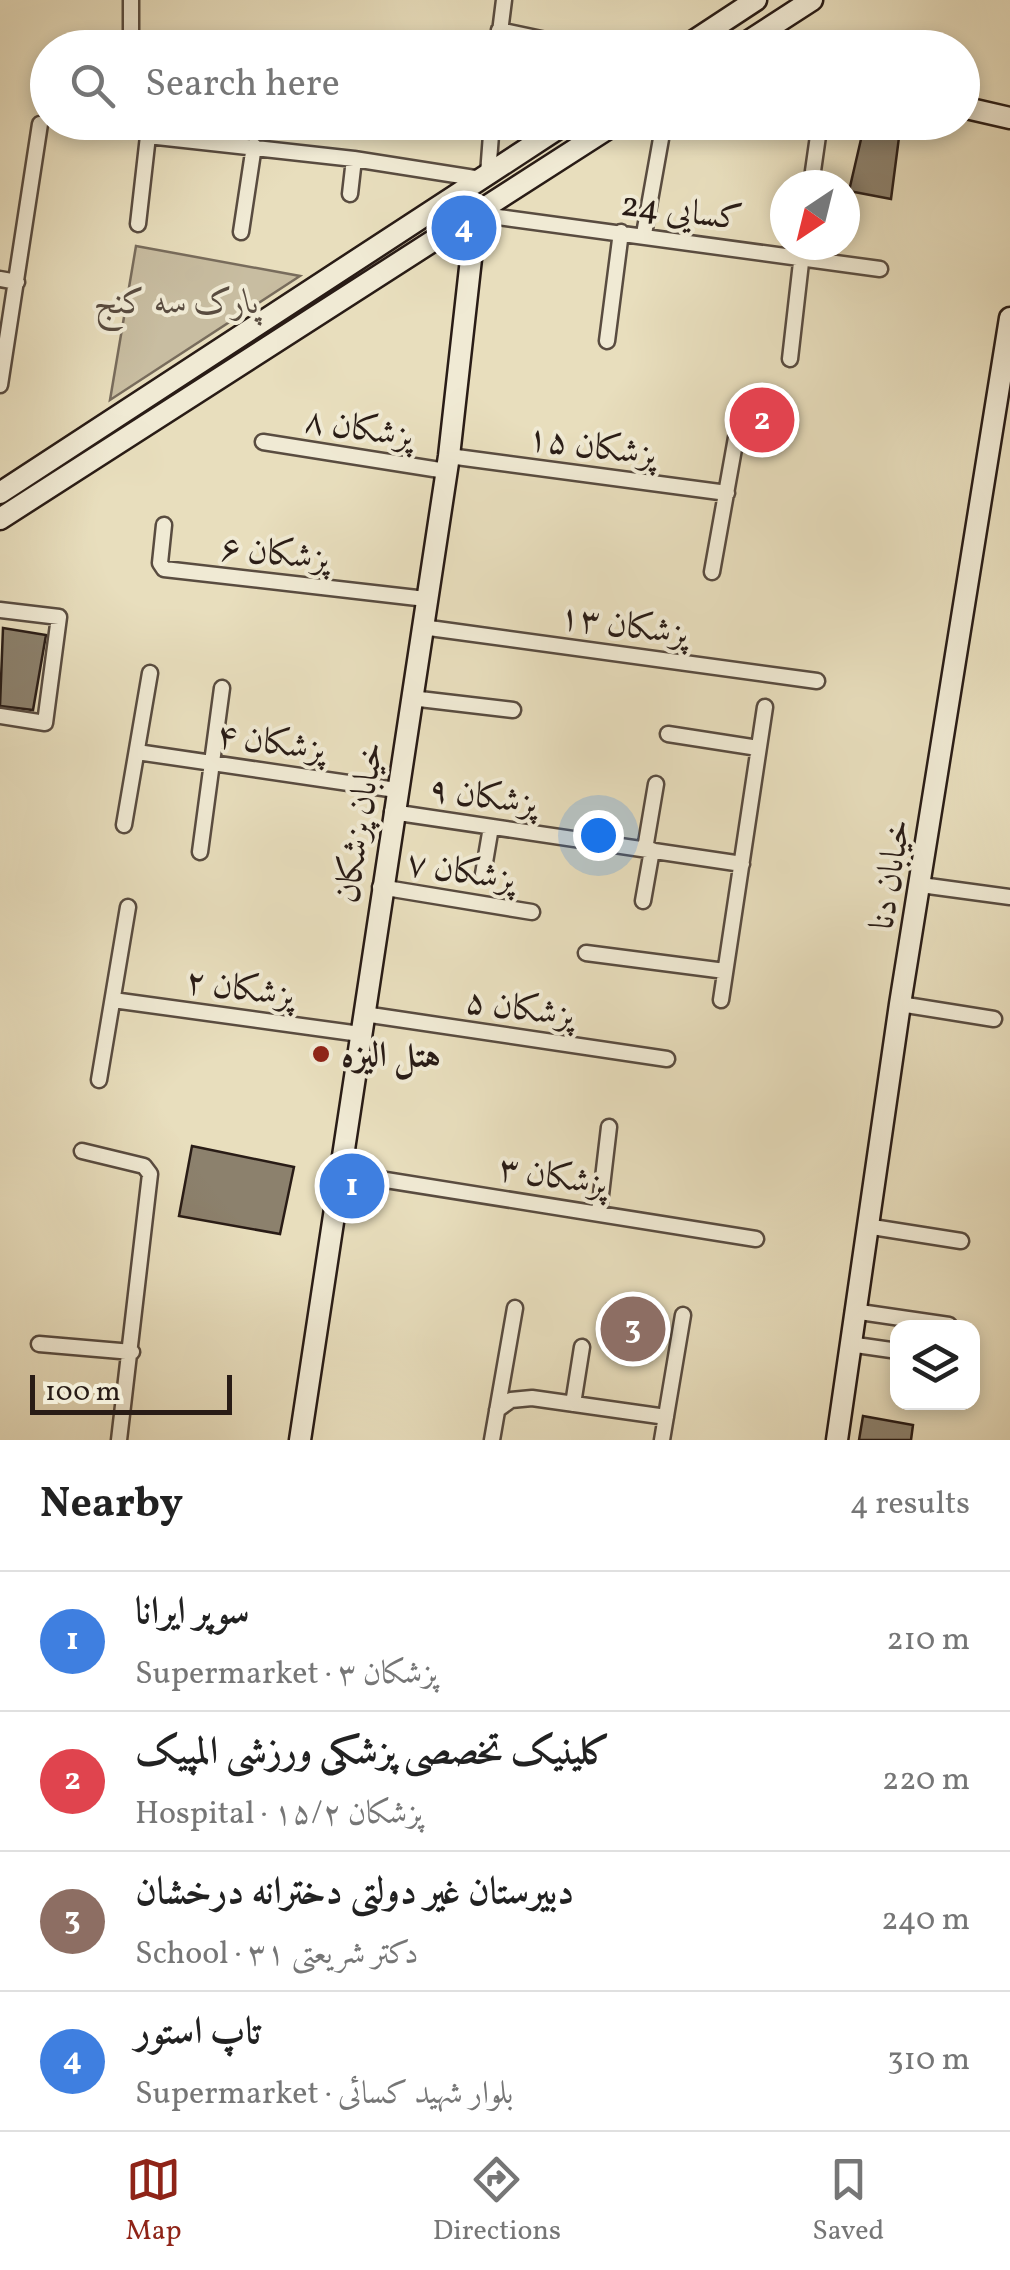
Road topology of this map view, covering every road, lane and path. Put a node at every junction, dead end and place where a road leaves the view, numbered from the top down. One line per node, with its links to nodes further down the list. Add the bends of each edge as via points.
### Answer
1 (131, 0): 5 (street)
2 (504, 0): 6 (street)
3 (756, 0): 7 (street)
4 (812, 0): 8 (street)
5 (131, 30)
6 (499, 30)
7 (710, 30)
8 (766, 30)
9 (980, 112): 10 (street)
10 (1010, 118)
11 (38, 140): 34 (street)
12 (148, 140): 25 (street)
13 (190, 140): 19 (street)
14 (490, 140): 22 (street)
15 (540, 140): 22 (street)
16 (590, 140): 24 (street)
17 (660, 140): 28 (street)
18 (818, 140): 21 (street)
19 (254, 146): 20 (street); 26 (street)
20 (354, 159): 22 (street); 23 (street)
21 (814, 170)
22 (485, 176): 41 (street)
23 (350, 194)
24 (476, 214): 27 (street, کسایی 24); 43 (street); 44 (street, خیابان پزشکان)
25 (138, 224)
26 (241, 232)
27 (621, 232): 28 (street, کسایی 24); 36 (street)
28 (644, 234): 29 (street, کسایی 24)
29 (770, 247)
30 (801, 260): 37 (street)
31 (843, 260): 32 (street, کسایی 24)
32 (880, 269)
33 (0, 280): 34 (street)
34 (17, 282): 39 (street)
35 (1010, 318): 38 (street, خیابان دنا)
36 (607, 341)
37 (790, 358)
38 (1006, 378): 73 (street, خیابان دنا)
39 (0, 385)
40 (739, 420): 45 (street)
41 (84, 438): 43 (street); 46 (street)
42 (263, 442): 44 (street, ۸ پزشکان)
43 (96, 458): 47 (street)
44 (448, 463): 45 (street, ۱۵ پزشکان); 50 (street, خیابان پزشکان)
45 (727, 493): 49 (street)
46 (0, 494)
47 (0, 519)
48 (164, 524): 50 (street, ۶ پزشکان, via 164,570)
49 (712, 572)
50 (426, 599): 52 (street, خیابان پزشکان)
51 (0, 610): 59 (street, via 58,617 45,722)
52 (422, 627): 54 (street, ۱۳ پزشکان); 56 (street, خیابان پزشکان)
53 (150, 673): 62 (street)
54 (817, 682)
55 (222, 688): 63 (street)
56 (411, 698): 58 (street); 65 (street, خیابان پزشکان)
57 (765, 707): 61 (street)
58 (513, 710)
59 (0, 716)
60 (668, 734): 61 (street)
61 (758, 748): 71 (street)
62 (137, 752): 63 (street, ۴ پزشکان); 67 (street)
63 (214, 763): 65 (street, ۴ پزشکان); 70 (street)
64 (656, 784): 69 (street)
65 (396, 790): 66 (street, خیابان پزشکان)
66 (392, 812): 68 (street, ۹ پزشکان); 74 (street, خیابان پزشکان)
67 (124, 825)
68 (491, 827): 69 (street, ۹ پزشکان); 72 (street)
69 (648, 850): 71 (street, ۹ پزشکان); 76 (street)
70 (200, 852)
71 (742, 864): 80 (street)
72 (484, 874)
73 (921, 885): 75 (street); 83 (street, خیابان دنا)
74 (380, 887): 78 (street, ۷ پزشکان); 85 (street, خیابان پزشکان)
75 (1010, 897)
76 (643, 900)
77 (128, 907): 81 (street)
78 (532, 912)
79 (586, 953): 80 (street)
80 (725, 971): 82 (street)
81 (112, 1000): 85 (street, ۲ پزشکان); 87 (street)
82 (721, 1000)
83 (900, 1004): 84 (street); 92 (street, خیابان دنا)
84 (994, 1019)
85 (362, 1024): 86 (street, ۵ پزشکان); 90 (street, خیابان پزشکان)
86 (666, 1059)
87 (99, 1080)
88 (609, 1127): 91 (street)
89 (82, 1151): 103 (street, via 148,1169)
90 (342, 1173): 91 (street, ۳ پزشکان); 108 (street, خیابان پزشکان)
91 (599, 1212): 93 (street, ۳ پزشکان)
92 (866, 1226): 94 (street); 96 (street, خیابان دنا)
93 (756, 1238)
94 (961, 1240)
95 (515, 1308): 105 (street)
96 (853, 1312): 98 (street); 100 (street, خیابان دنا)
97 (683, 1315): 106 (street)
98 (912, 1320)
99 (39, 1344): 103 (street)
100 (850, 1344): 102 (street); 111 (street, خیابان دنا)
101 (582, 1347): 104 (street)
102 (890, 1350)
103 (132, 1352): 107 (street)
104 (573, 1404): 105 (street, via 522,1398); 106 (street)
105 (497, 1410): 109 (street)
106 (666, 1417): 110 (street)
107 (119, 1440)
108 (300, 1440)
109 (492, 1440)
110 (662, 1440)
111 (837, 1440)

